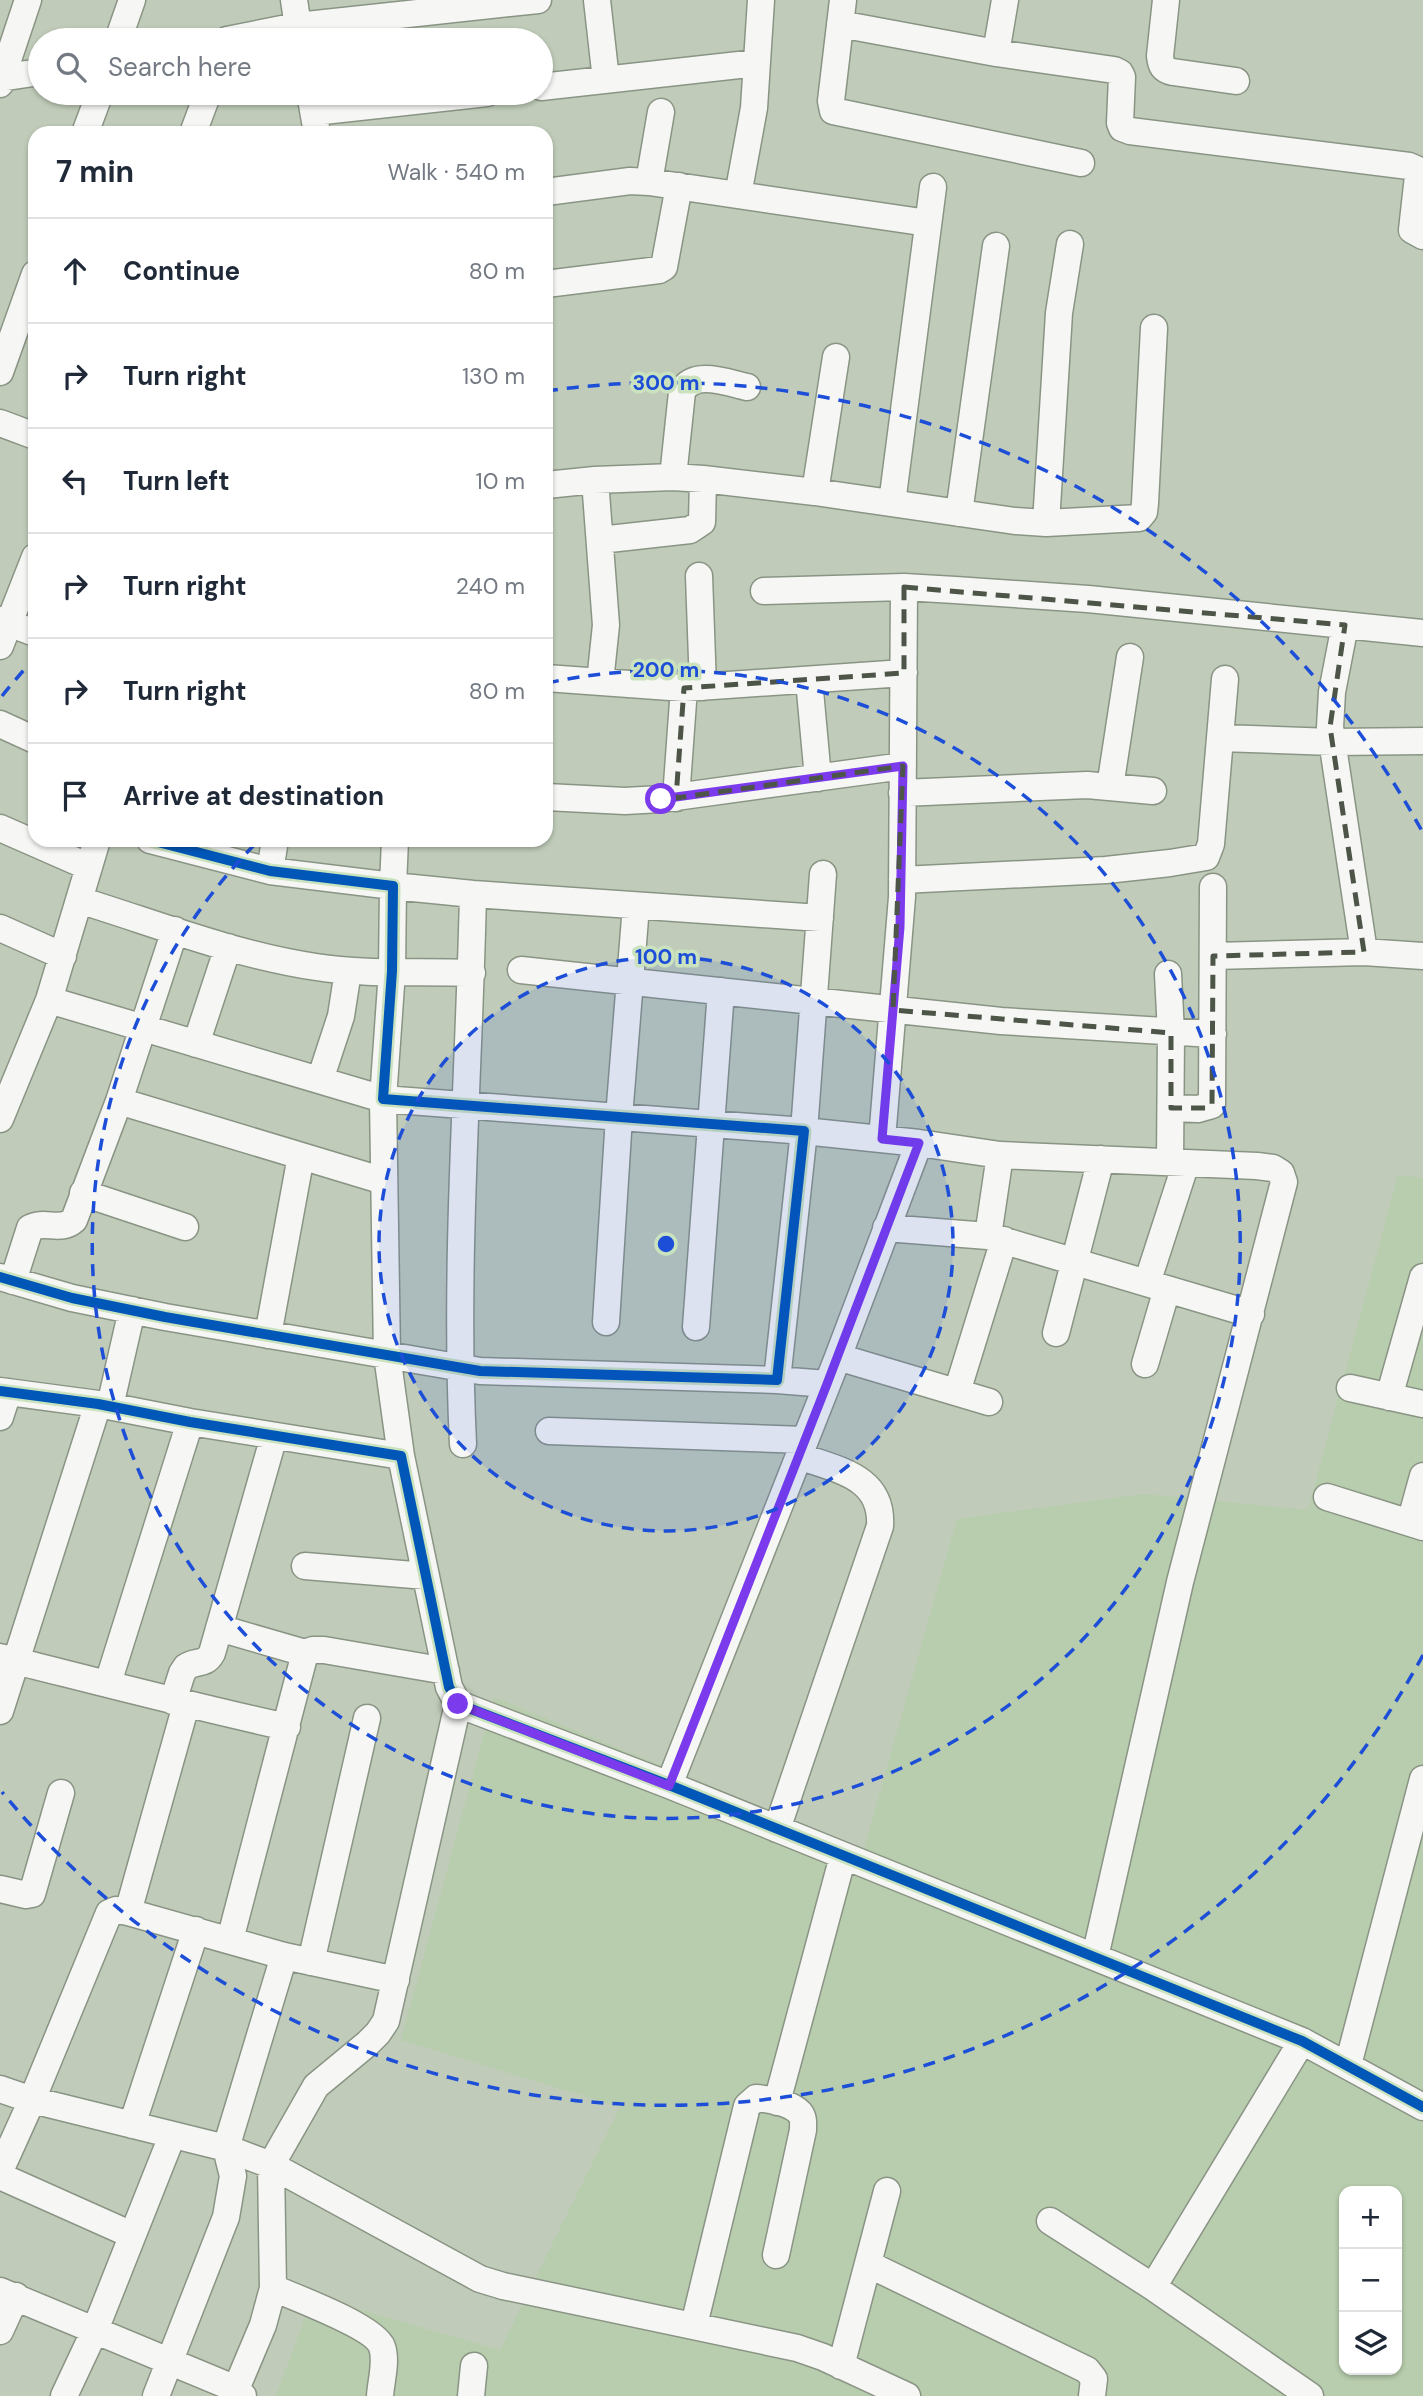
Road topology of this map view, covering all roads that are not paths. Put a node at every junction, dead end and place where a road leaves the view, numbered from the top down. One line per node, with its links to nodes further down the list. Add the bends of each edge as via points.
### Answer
1 (28, 0): 17 (street)
2 (132, 0): 11 (street)
3 (537, 0): 8 (street)
4 (597, 0): 16 (street)
5 (761, 0): 14 (street)
6 (1005, 0): 13 (street)
7 (1166, 0): 18 (street, via 1160,56 1166,71)
8 (391, 8): 10 (street)
9 (841, 12): 13 (street); 25 (street, via 833,111)
10 (297, 22): 12 (street)
11 (122, 28)
12 (274, 28)
13 (996, 54): 32 (street, via 1120,73 1121,123 1130,131 1409,166 1418,176 1412,230)
14 (757, 63): 16 (street); 30 (street)
15 (28, 74): 17 (street)
16 (606, 79): 19 (street)
17 (1, 80)
18 (1236, 81)
19 (553, 86)
20 (96, 105): 24 (street)
21 (383, 105): 23 (street)
22 (661, 112): 26 (street)
23 (314, 113)
24 (88, 126)
25 (1081, 163)
26 (649, 182): 27 (street); 29 (street)
27 (679, 186): 30 (street); 35 (street, via 664,267)
28 (933, 187): 31 (street)
29 (553, 191)
30 (738, 195): 31 (street)
31 (928, 222): 48 (street)
32 (1423, 236)
33 (1070, 244): 50 (street, via 1059,313)
34 (996, 246): 49 (street)
35 (553, 283)
36 (28, 294): 39 (street)
37 (1154, 328): 50 (street, via 1144,512 1129,520)
38 (836, 357): 47 (street)
39 (0, 372)
40 (747, 387): 43 (street, via 703,379 685,385)
41 (0, 423): 42 (street)
42 (28, 433)
43 (673, 477): 44 (street); 45 (street)
44 (703, 479): 47 (street); 51 (street, via 698,527)
45 (595, 480): 46 (street); 51 (street)
46 (553, 484)
47 (815, 492): 48 (street)
48 (892, 503): 49 (street)
49 (959, 513): 50 (street)
50 (1046, 523)
51 (600, 540): 65 (street, via 606,625)
52 (28, 573): 57 (street)
53 (699, 576): 66 (street)
54 (904, 587): 55 (street); 56 (street, via 1088,599); 61 (street)
55 (764, 591)
56 (1345, 625): 59 (street); 71 (street, via 1332,692)
57 (3, 630): 58 (street)
58 (28, 632)
59 (1423, 633)
60 (1129, 657): 74 (street)
61 (904, 673): 64 (street); 72 (street)
62 (553, 679): 65 (street)
63 (1225, 679): 69 (street)
64 (809, 680): 66 (street); 73 (street)
65 (600, 682): 66 (street)
66 (694, 688): 78 (street)
67 (0, 724): 68 (street)
68 (28, 737)
69 (1221, 738): 71 (street); 89 (street, via 1206,857 1106,870)
70 (1423, 741): 71 (street)
71 (1332, 742): 99 (street)
72 (903, 766): 73 (street); 76 (street)
73 (818, 778): 78 (street)
74 (1110, 787): 75 (street); 76 (street)
75 (1153, 791)
76 (902, 793): 89 (street)
77 (553, 797): 78 (street)
78 (676, 797)
79 (0, 828): 80 (street)
80 (28, 840)
81 (43, 847): 86 (street)
82 (95, 847): 86 (street)
83 (274, 847): 87 (street)
84 (395, 847): 90 (street)
85 (224, 849): 87 (street)
86 (89, 867): 93 (street)
87 (270, 871): 90 (street)
88 (823, 874): 95 (street)
89 (902, 880): 112 (street)
90 (393, 886): 92 (street); 105 (street)
91 (1213, 887): 101 (street)
92 (473, 894): 94 (street); 106 (street)
93 (79, 900): 97 (street); 100 (street)
94 (636, 906): 95 (street); 108 (street)
95 (820, 918): 111 (street)
96 (0, 928): 100 (street)
97 (175, 930): 98 (street); 113 (street)
98 (228, 947): 104 (street, via 290,963); 116 (street)
99 (1364, 952): 101 (street); 102 (street)
100 (62, 956): 110 (street)
101 (1213, 956): 115 (street)
102 (1423, 956)
103 (521, 970): 108 (street)
104 (348, 971): 105 (street); 117 (street, via 341,1016)
105 (392, 971): 106 (street); 118 (street)
106 (471, 973): 120 (street)
107 (1168, 974): 114 (street)
108 (630, 981): 109 (street); 123 (street)
109 (721, 991): 111 (street); 124 (street)
110 (49, 1000): 113 (street); 121 (street)
111 (814, 1001): 112 (street); 125 (street)
112 (893, 1010): 114 (street); 126 (street)
113 (142, 1028): 116 (street); 119 (street)
114 (1171, 1032): 115 (street); 122 (street)
115 (1213, 1034): 122 (street, via 1212,1105)
116 (196, 1044): 117 (street)
117 (320, 1080): 118 (street)
118 (383, 1098): 120 (street); 132 (street)
119 (119, 1101): 129 (street); 133 (street)
120 (464, 1105): 123 (street); 150 (street)
121 (2, 1107)
122 (1171, 1108): 131 (street)
123 (619, 1117): 124 (street); 143 (street)
124 (712, 1124): 125 (street); 144 (street)
125 (804, 1131): 126 (street); 151 (street)
126 (882, 1139): 127 (street)
127 (919, 1143): 128 (street); 135 (street)
128 (1000, 1155): 130 (street); 136 (street)
129 (300, 1156): 132 (street); 146 (street)
130 (1101, 1159): 131 (street); 137 (street)
131 (1178, 1163): 140 (street); 142 (street, via 1257,1166 1281,1173 1284,1182)
132 (384, 1181): 147 (street)
133 (83, 1193): 134 (street); 139 (street, via 68,1225 30,1228)
134 (185, 1227)
135 (886, 1228): 136 (street); 148 (street)
136 (996, 1238): 137 (street); 154 (street)
137 (1075, 1261): 140 (street); 145 (street)
138 (1423, 1277): 155 (street)
139 (7, 1279): 141 (street)
140 (1157, 1286): 142 (street); 149 (street)
141 (132, 1311): 146 (street); 158 (street)
142 (1251, 1314): 191 (street, via 1180,1582)
143 (606, 1322)
144 (696, 1327)
145 (1056, 1333)
146 (268, 1335): 147 (street)
147 (387, 1355): 150 (street); 165 (street)
148 (838, 1357): 152 (street); 154 (street)
149 (1145, 1364)
150 (459, 1367): 151 (street); 163 (street)
151 (777, 1380): 152 (street)
152 (827, 1384): 164 (street)
153 (1350, 1388): 155 (street)
154 (957, 1392): 157 (street)
155 (1389, 1397): 159 (street)
156 (3, 1400): 158 (street)
157 (989, 1402)
158 (104, 1405): 160 (street); 173 (street)
159 (1423, 1405)
160 (190, 1422): 162 (street); 175 (street)
161 (549, 1431): 164 (street)
162 (274, 1436): 165 (street); 171 (street)
163 (463, 1444)
164 (802, 1448): 182 (street); 184 (street, via 867,1485 881,1513)
165 (401, 1456): 170 (street)
166 (1423, 1476): 168 (street)
167 (1327, 1497): 168 (street)
168 (1416, 1525)
169 (305, 1566): 170 (street)
170 (426, 1576): 174 (street)
171 (219, 1628): 172 (street); 176 (street, via 208,1660 186,1667 182,1673)
172 (305, 1653): 174 (street, via 324,1650); 180 (street)
173 (7, 1659): 175 (street); 178 (street)
174 (446, 1671): 177 (street)
175 (108, 1683): 176 (street)
176 (179, 1703): 180 (street); 187 (street)
177 (458, 1704): 182 (street); 193 (street)
178 (0, 1712)
179 (366, 1718): 192 (street)
180 (287, 1727): 189 (street)
181 (1423, 1779): 195 (street)
182 (669, 1786): 184 (street)
183 (61, 1793): 186 (street, via 32,1894)
184 (777, 1829): 185 (street)
185 (843, 1856): 191 (street); 198 (street)
186 (0, 1889)
187 (128, 1912): 188 (street); 197 (street, via 116,1910 105,1920)
188 (196, 1930): 189 (street); 200 (street)
189 (230, 1940): 190 (street)
190 (284, 1956): 192 (street); 202 (street)
191 (1094, 1957): 194 (street)
192 (311, 1962): 193 (street)
193 (396, 1980): 203 (street, via 386,2021 378,2033 316,2086)
194 (1302, 2041): 195 (street); 210 (street)
195 (1349, 2066): 199 (street)
196 (0, 2089): 197 (street)
197 (32, 2100): 200 (street); 204 (street)
198 (777, 2102): 208 (street, via 800,2113 803,2130); 213 (street, via 756,2098 747,2106)
199 (1423, 2107)
200 (132, 2125): 201 (street)
201 (172, 2136): 202 (street); 207 (street)
202 (226, 2148): 203 (street); 216 (street, via 233,2176 228,2207)
203 (271, 2165): 211 (street); 213 (street, via 480,2279)
204 (0, 2173): 207 (street)
205 (887, 2191): 209 (street)
206 (1050, 2221): 210 (street)
207 (132, 2235): 214 (street)
208 (776, 2255)
209 (868, 2264): 218 (street); 225 (street, via 1087,2370 1094,2379)
210 (1153, 2287): 226 (street)
211 (273, 2288): 219 (street); 222 (street, via 356,2325 381,2343)
212 (8, 2294): 214 (street); 215 (street)
213 (694, 2325): 218 (street, via 797,2348)
214 (94, 2330): 216 (street); 220 (street)
215 (0, 2331)
216 (170, 2362): 219 (street); 221 (street)
217 (474, 2366): 223 (street)
218 (842, 2366): 224 (street)
219 (239, 2392)
220 (64, 2396)
221 (156, 2396)
222 (380, 2396)
223 (471, 2396)
224 (907, 2396)
225 (1092, 2396)
226 (1310, 2396)

